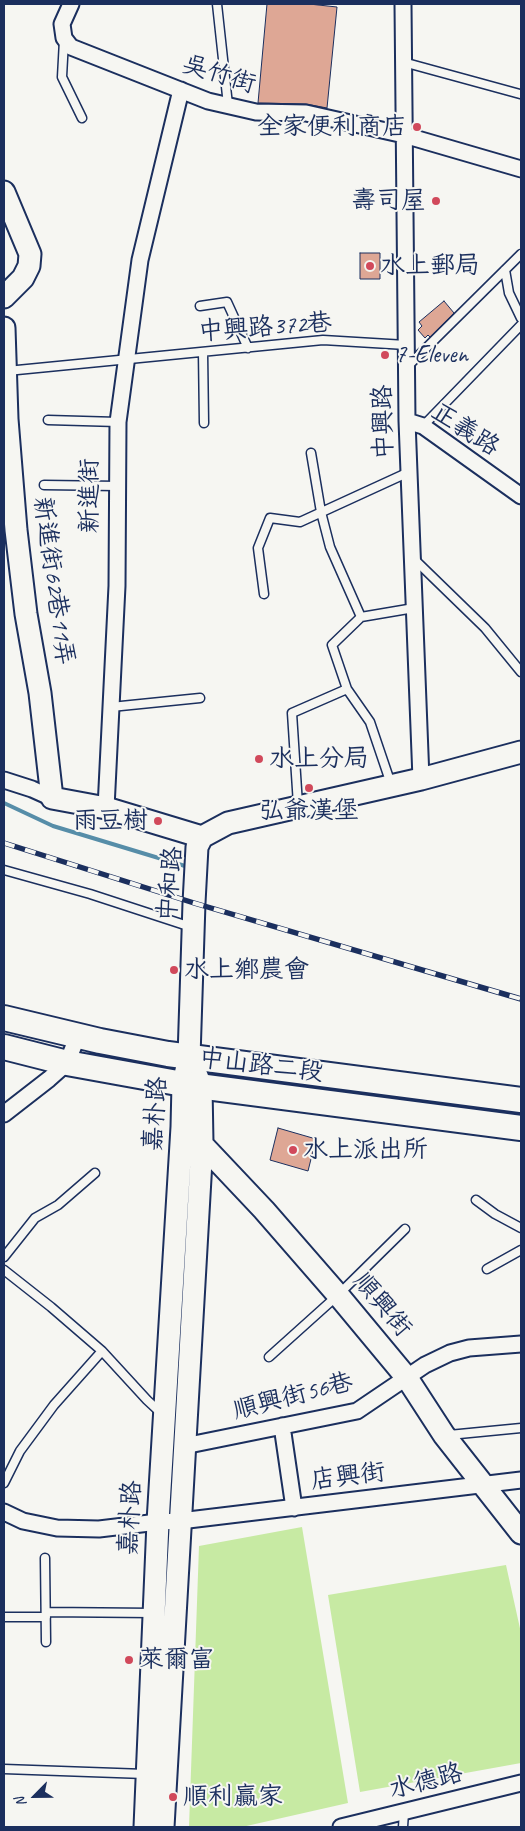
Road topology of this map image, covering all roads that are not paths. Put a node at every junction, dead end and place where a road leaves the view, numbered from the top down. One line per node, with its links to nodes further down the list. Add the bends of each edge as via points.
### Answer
1 (67, 4): 4 (street, via 62,24)
2 (217, 4): 8 (lane)
3 (403, 4): 5 (street, 中興路)
4 (64, 38): 6 (street, 吳竹街, via 79,51); 9 (lane, via 62,77)
5 (404, 62): 7 (lane); 10 (street, 中興路)
6 (181, 90): 8 (street, 吳竹街); 23 (street, 新進街, via 140,260)
7 (520, 94)
8 (228, 105): 10 (street, 吳竹街, via 256,112 306,113)
9 (82, 118)
10 (404, 135): 11 (street, 吳竹街); 20 (street, 中興路)
11 (521, 169)
12 (4, 192): 15 (street, via 30,254 30,266)
13 (521, 254): 14 (lane)
14 (505, 270): 17 (lane); 24 (lane)
15 (4, 297)
16 (200, 306): 21 (lane, via 227,302)
17 (521, 318)
18 (521, 325): 30 (lane)
19 (4, 328): 25 (street, 新進街62巷11弄)
20 (406, 345): 21 (lane, 中興路372巷, via 323,340); 24 (street, 中興路)
21 (248, 348): 22 (lane, 中興路372巷)
22 (203, 352): 23 (lane, 中興路372巷); 29 (lane)
23 (126, 360): 25 (lane, 中興路372巷); 28 (street, 新進街)
24 (406, 368): 27 (street, 中興路)
25 (5, 371): 49 (street, 新進街62巷11弄, via 16,530)
26 (48, 420): 28 (lane)
27 (407, 421): 30 (street, 正義路); 32 (street, 中興路)
28 (118, 422): 34 (street, 新進街)
29 (204, 423)
30 (423, 426): 35 (street, 正義路)
31 (311, 454): 36 (lane)
32 (409, 472): 36 (lane); 37 (street, 中興路)
33 (44, 485): 34 (lane)
34 (118, 486): 44 (street, 新進街)
35 (521, 496)
36 (321, 512): 38 (lane, via 300,522 270,518 258,548); 40 (lane, via 330,547)
37 (412, 557): 39 (street, 中興路); 41 (lane, via 485,628)
38 (264, 594)
39 (414, 608): 40 (lane); 46 (street, 中興路)
40 (361, 617): 42 (lane, via 332,645)
41 (521, 672)
42 (347, 689): 48 (lane, via 370,722); 50 (lane, via 292,713)
43 (200, 698): 44 (lane)
44 (111, 707): 51 (street, 新進街)
45 (521, 752): 46 (street, 中和路)
46 (421, 779): 48 (street, 中和路)
47 (4, 780): 49 (street)
48 (392, 786): 50 (street, 中和路)
49 (52, 798): 51 (street)
50 (299, 807): 52 (street, 中和路, via 228,823)
51 (106, 808): 52 (street)
52 (202, 837): 54 (street, 中和路, via 198,847)
53 (4, 870): 54 (lane)
54 (194, 928): 58 (street, 中和路)
55 (4, 1018): 56 (main road, 中山路二段)
56 (78, 1035): 58 (main road, 中山路二段); 59 (street)
57 (4, 1047): 59 (main road, 中山路二段)
58 (189, 1057): 60 (street, 嘉朴路); 61 (main road, 中山路二段)
59 (67, 1063): 60 (main road, 中山路二段); 62 (street)
60 (192, 1085): 63 (street, 嘉朴路); 64 (main road, 中山路二段); 65 (street, 嘉朴路)
61 (521, 1100)
62 (4, 1114)
63 (182, 1127): 65 (street, 順興街); 80 (street, 嘉朴路)
64 (521, 1128)
65 (202, 1143): 75 (street, 順興街); 84 (street, 嘉朴路)
66 (95, 1173): 71 (lane, via 58,1205 34,1218)
67 (476, 1200): 68 (lane)
68 (521, 1228)
69 (405, 1229): 75 (lane)
70 (521, 1250): 72 (lane)
71 (4, 1257)
72 (487, 1269)
73 (6, 1272): 74 (lane); 77 (lane)
74 (4, 1282)
75 (338, 1295): 78 (lane); 79 (street, 順興街)
76 (521, 1344): 79 (street, 順興街56巷, via 469,1348 450,1353)
77 (102, 1351): 80 (lane); 86 (lane, via 54,1405 20,1451)
78 (269, 1357)
79 (407, 1378): 81 (street, 順興街56巷, via 357,1411); 83 (street, 順興街)
80 (165, 1416): 91 (street, 嘉朴路)
81 (282, 1426): 84 (street, 順興街56巷); 88 (street)
82 (521, 1428): 83 (lane)
83 (444, 1435): 87 (street, 順興街)
84 (184, 1446): 90 (street, 嘉朴路)
85 (521, 1480): 87 (street, 店興街)
86 (4, 1483)
87 (483, 1486): 88 (street, 店興街); 92 (street, 順興街)
88 (294, 1508): 90 (street, 店興街)
89 (4, 1512): 91 (street, 店興街, via 23,1521 57,1528 99,1529)
90 (180, 1521): 91 (street, 店興街); 95 (street, 嘉朴路)
91 (158, 1522): 95 (street, 嘉朴路)
92 (521, 1533)
93 (45, 1558): 94 (lane)
94 (46, 1614): 95 (lane); 96 (lane); 97 (lane)
95 (164, 1615): 99 (street, 嘉朴路); 103 (street, 嘉朴路)
96 (4, 1617)
97 (46, 1642)
98 (4, 1768): 99 (lane)
99 (147, 1774): 102 (street, 嘉朴路)
100 (521, 1783): 101 (street, 水德路)
101 (404, 1820): 104 (street, 水德路)
102 (145, 1827)
103 (163, 1827)
104 (341, 1827)

